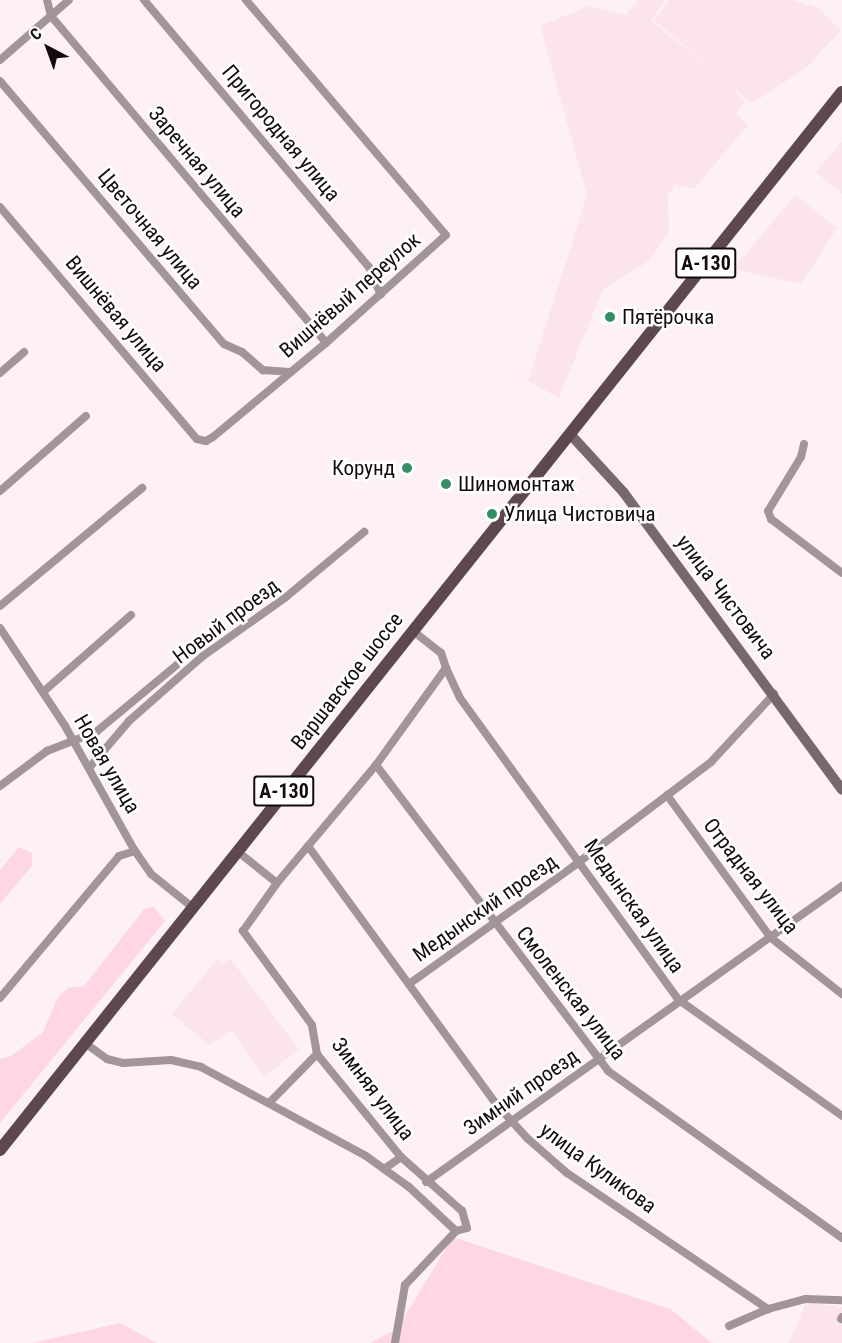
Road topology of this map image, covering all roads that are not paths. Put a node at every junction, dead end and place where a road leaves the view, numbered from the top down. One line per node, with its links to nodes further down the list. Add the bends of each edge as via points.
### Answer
1 (47, 0): 5 (street, Заречная улица)
2 (69, 0): 5 (street)
3 (144, 0): 10 (street, Пригородная улица, via 369,267)
4 (246, 0): 10 (street, Вишнёвый переулок, via 446,235)
5 (51, 16): 6 (street); 11 (street, Заречная улица)
6 (0, 60)
7 (0, 81): 13 (street, Цветочная улица, via 224,344 242,352 263,370)
8 (842, 92): 16 (main road, А-130)
9 (0, 207): 17 (street, Вишнёвая улица, via 197,438)
10 (381, 295): 11 (street, Вишнёвый переулок)
11 (326, 343): 13 (street, Вишнёвый переулок)
12 (24, 352): 14 (street)
13 (290, 372): 17 (street, Вишнёвый переулок)
14 (0, 373)
15 (86, 416): 20 (street)
16 (570, 434): 26 (main road, Варшавское шоссе / А-130); 30 (street, улица Чистовича, via 624,493)
17 (206, 441)
18 (804, 444): 22 (street, via 801,457 768,511 771,519)
19 (142, 488): 23 (street)
20 (0, 491)
21 (364, 532): 33 (street, Новый проезд, via 294,591 203,656 129,721)
22 (842, 573)
23 (0, 606)
24 (131, 615): 29 (street)
25 (0, 628): 29 (street, Новая улица)
26 (412, 630): 28 (street, Медынская улица, via 441,653); 39 (main road, Варшавское шоссе / А-130)
27 (180, 663): 31 (street, via 114,719)
28 (446, 668): 32 (street); 40 (street, Медынская улица, via 460,698)
29 (43, 692): 31 (street, Новая улица)
30 (774, 694): 35 (street, улица Чистовича); 36 (street, Медынский проезд, via 711,762)
31 (73, 744): 33 (street, Новая улица); 34 (street, via 43,754)
32 (376, 765): 37 (street); 44 (street, Смоленская улица)
33 (89, 768): 38 (street, Новая улица)
34 (0, 786)
35 (842, 790)
36 (667, 795): 40 (street, Медынский проезд); 45 (street, Отрадная улица)
37 (308, 846): 41 (street); 46 (street, улица Куликова)
38 (135, 851): 43 (street, Новая улица, via 159,881); 48 (street, via 119,856)
39 (237, 851): 41 (street); 43 (main road, Варшавское шоссе / А-130)
40 (579, 860): 44 (street, Медынский проезд); 49 (street, Медынская улица)
41 (277, 883): 51 (street, Зимняя улица, via 243,931 312,1025)
42 (842, 886): 45 (street, Зимний проезд)
43 (192, 907): 50 (main road, Варшавское шоссе / А-130)
44 (494, 924): 46 (street, Медынский проезд); 52 (street, Смоленская улица)
45 (770, 937): 47 (street, Отрадная улица); 49 (street, Зимний проезд)
46 (409, 984): 55 (street, улица Куликова)
47 (842, 994)
48 (0, 998)
49 (679, 1000): 52 (street, Зимний проезд); 54 (street, Медынская улица)
50 (86, 1043): 53 (street, via 107,1059 123,1063 171,1060 195,1065); 56 (main road, Варшавское шоссе / А-130)
51 (317, 1054): 53 (street); 57 (street, Зимняя улица)
52 (598, 1059): 55 (street, Зимний проезд); 61 (street, Смоленская улица, via 608,1071)
53 (270, 1102): 58 (street)
54 (842, 1116)
55 (512, 1122): 59 (street, Зимний проезд); 63 (street, улица Куликова, via 567,1173)
56 (0, 1150)
57 (401, 1157): 58 (street); 59 (street, Зимняя улица)
58 (384, 1169): 60 (street)
59 (426, 1182): 60 (street, Зимняя улица, via 462,1211 467,1228)
60 (456, 1231): 65 (street, via 405,1285)
61 (842, 1238)
62 (842, 1300): 63 (street, via 806,1299)
63 (768, 1310): 64 (street)
64 (729, 1326)
65 (395, 1343)

